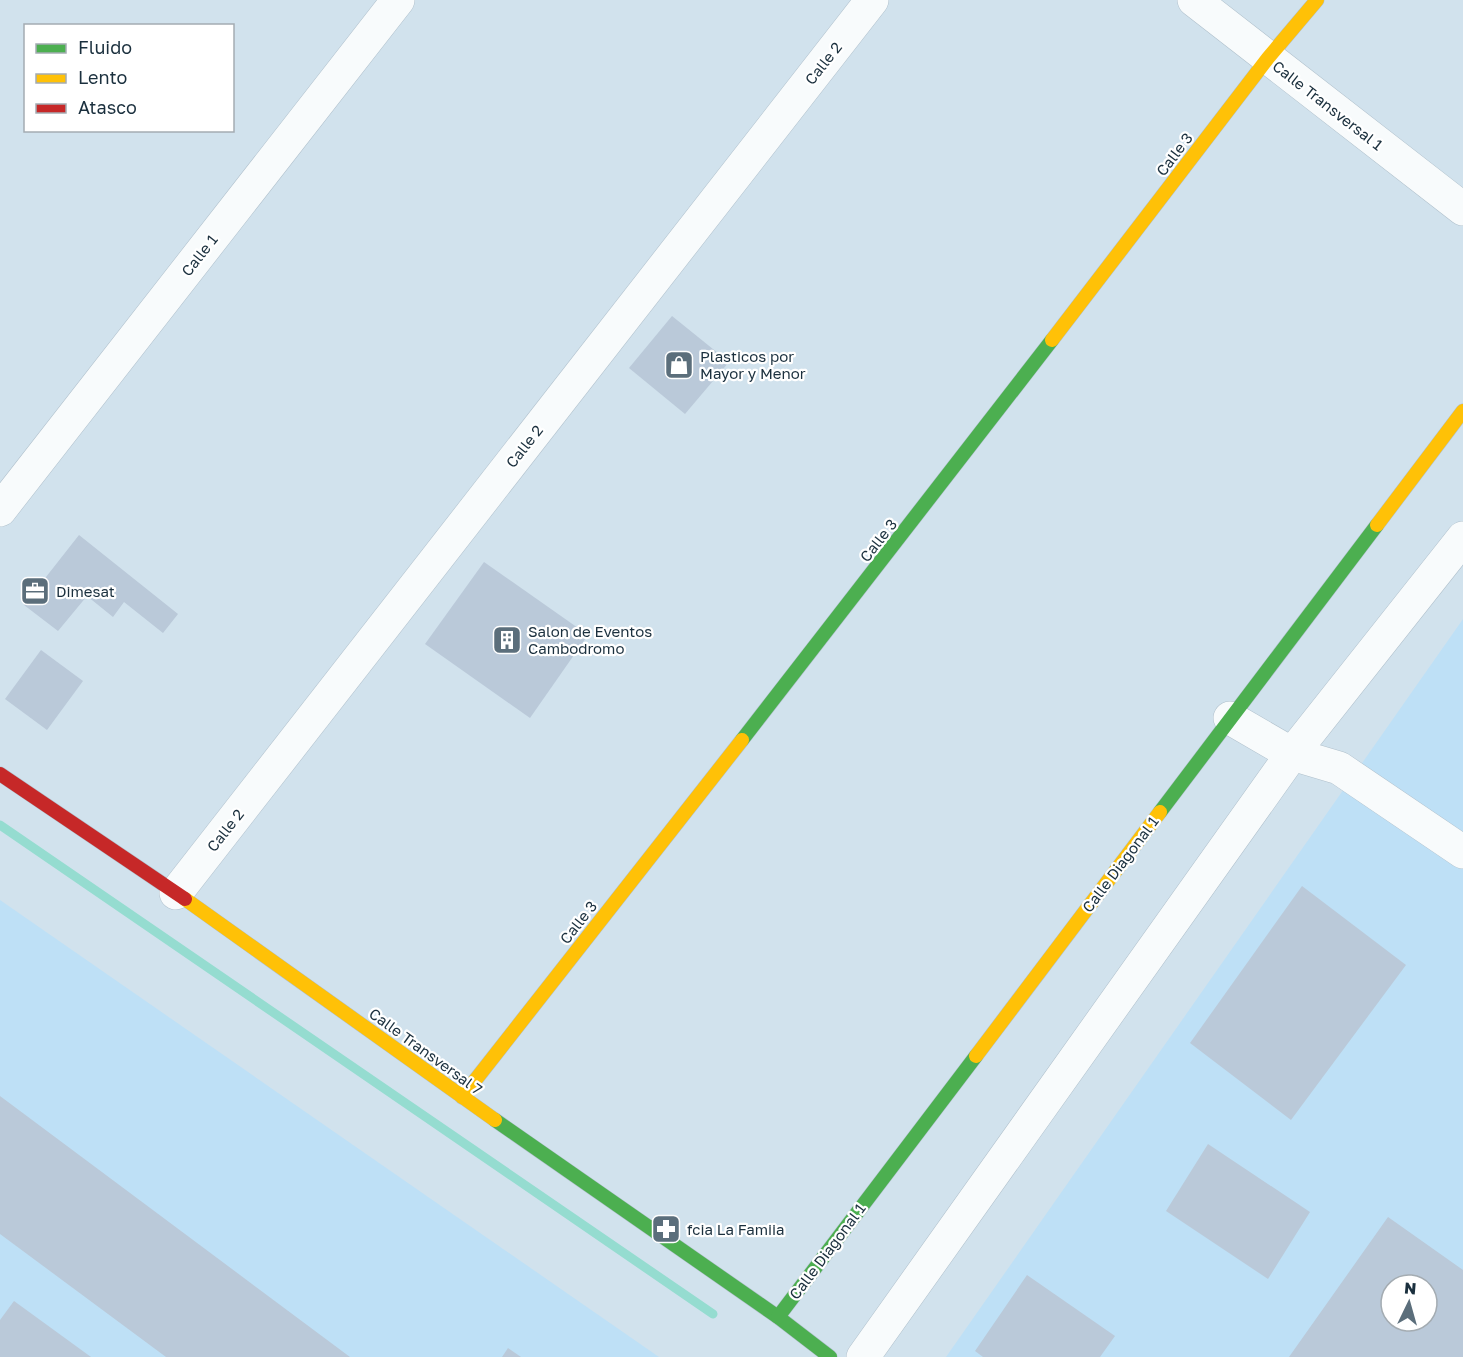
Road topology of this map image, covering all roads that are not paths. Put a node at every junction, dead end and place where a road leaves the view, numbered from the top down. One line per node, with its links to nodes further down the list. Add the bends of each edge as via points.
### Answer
1 (398, 0): 8 (street, Calle 1)
2 (872, 0): 14 (street, Calle 2)
3 (1194, 0): 5 (street, Calle Transversal 1)
4 (1317, 0): 5 (street, Calle 3)
5 (1268, 58): 6 (street, Calle Transversal 1); 15 (street, Calle 3, via 951,473)
6 (1463, 209)
7 (1463, 411): 10 (street, Calle Diagonal 1)
8 (0, 510)
9 (1463, 538): 11 (street)
10 (1230, 718): 11 (street); 16 (street, Calle Diagonal 1)
11 (1292, 754): 13 (street, via 1339,768); 18 (street)
12 (0, 774): 14 (street, Calle Transversal 7)
13 (1463, 852)
14 (176, 892): 15 (street, Calle Transversal 7)
15 (462, 1097): 16 (street, Calle Transversal 7)
16 (778, 1317): 17 (street, Calle Transversal 7)
17 (830, 1357)
18 (863, 1357)

